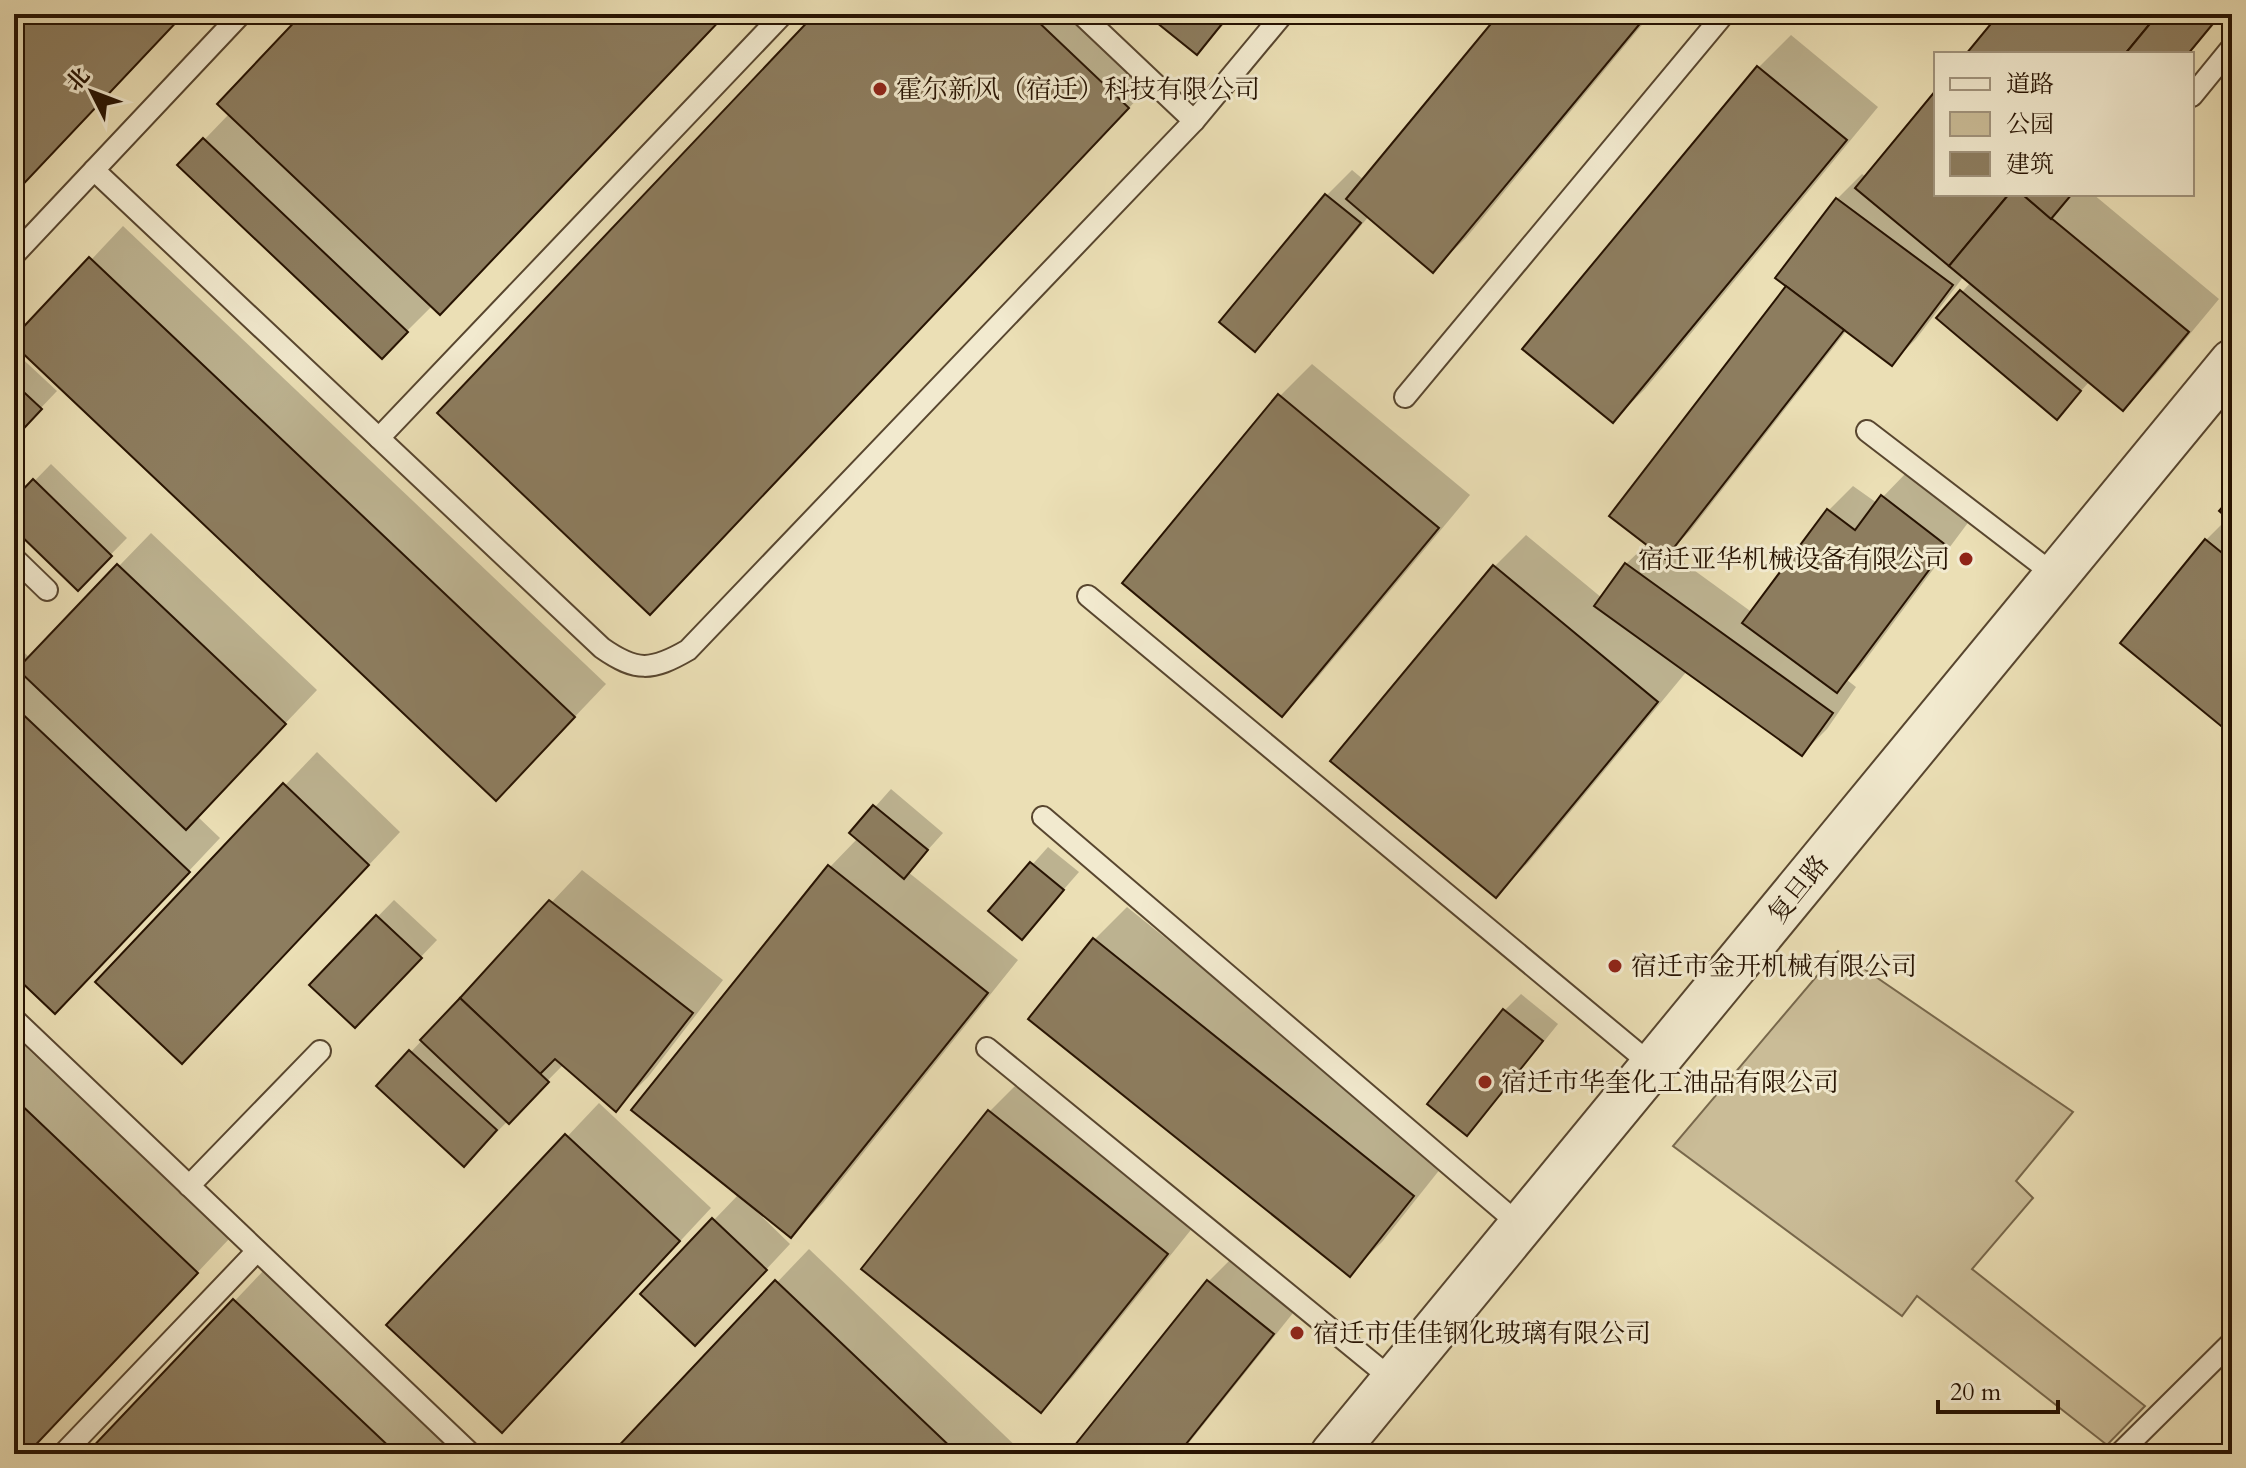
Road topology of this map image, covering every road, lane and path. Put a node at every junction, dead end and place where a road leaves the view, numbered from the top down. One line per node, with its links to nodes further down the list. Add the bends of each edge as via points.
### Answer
1 (241, 14): 9 (lane)
2 (783, 14): 14 (lane)
3 (1081, 14): 8 (lane)
4 (1283, 14): 8 (lane)
5 (1724, 14): 12 (lane)
6 (2232, 47): 7 (lane)
7 (2194, 94)
8 (1194, 121): 14 (lane, via 688,650 668,662 646,668 622,663 602,648)
9 (94, 170): 10 (lane); 14 (lane)
10 (14, 255)
11 (2232, 362): 16 (street, 复旦路)
12 (1405, 397)
13 (1867, 431): 16 (lane)
14 (379, 438)
15 (14, 558): 17 (lane)
16 (2056, 576): 23 (street, 复旦路)
17 (47, 590)
18 (1088, 596): 23 (lane)
19 (1043, 817): 25 (lane)
20 (14, 1019): 24 (lane)
21 (987, 1048): 28 (lane)
22 (320, 1051): 24 (lane)
23 (1653, 1066): 25 (street, 复旦路)
24 (189, 1186): 26 (lane)
25 (1521, 1226): 28 (street, 复旦路)
26 (257, 1251): 29 (lane); 30 (lane)
27 (2232, 1342): 32 (lane)
28 (1393, 1380): 31 (street, 复旦路)
29 (63, 1454)
30 (471, 1454)
31 (1333, 1454)
32 (2119, 1454)

